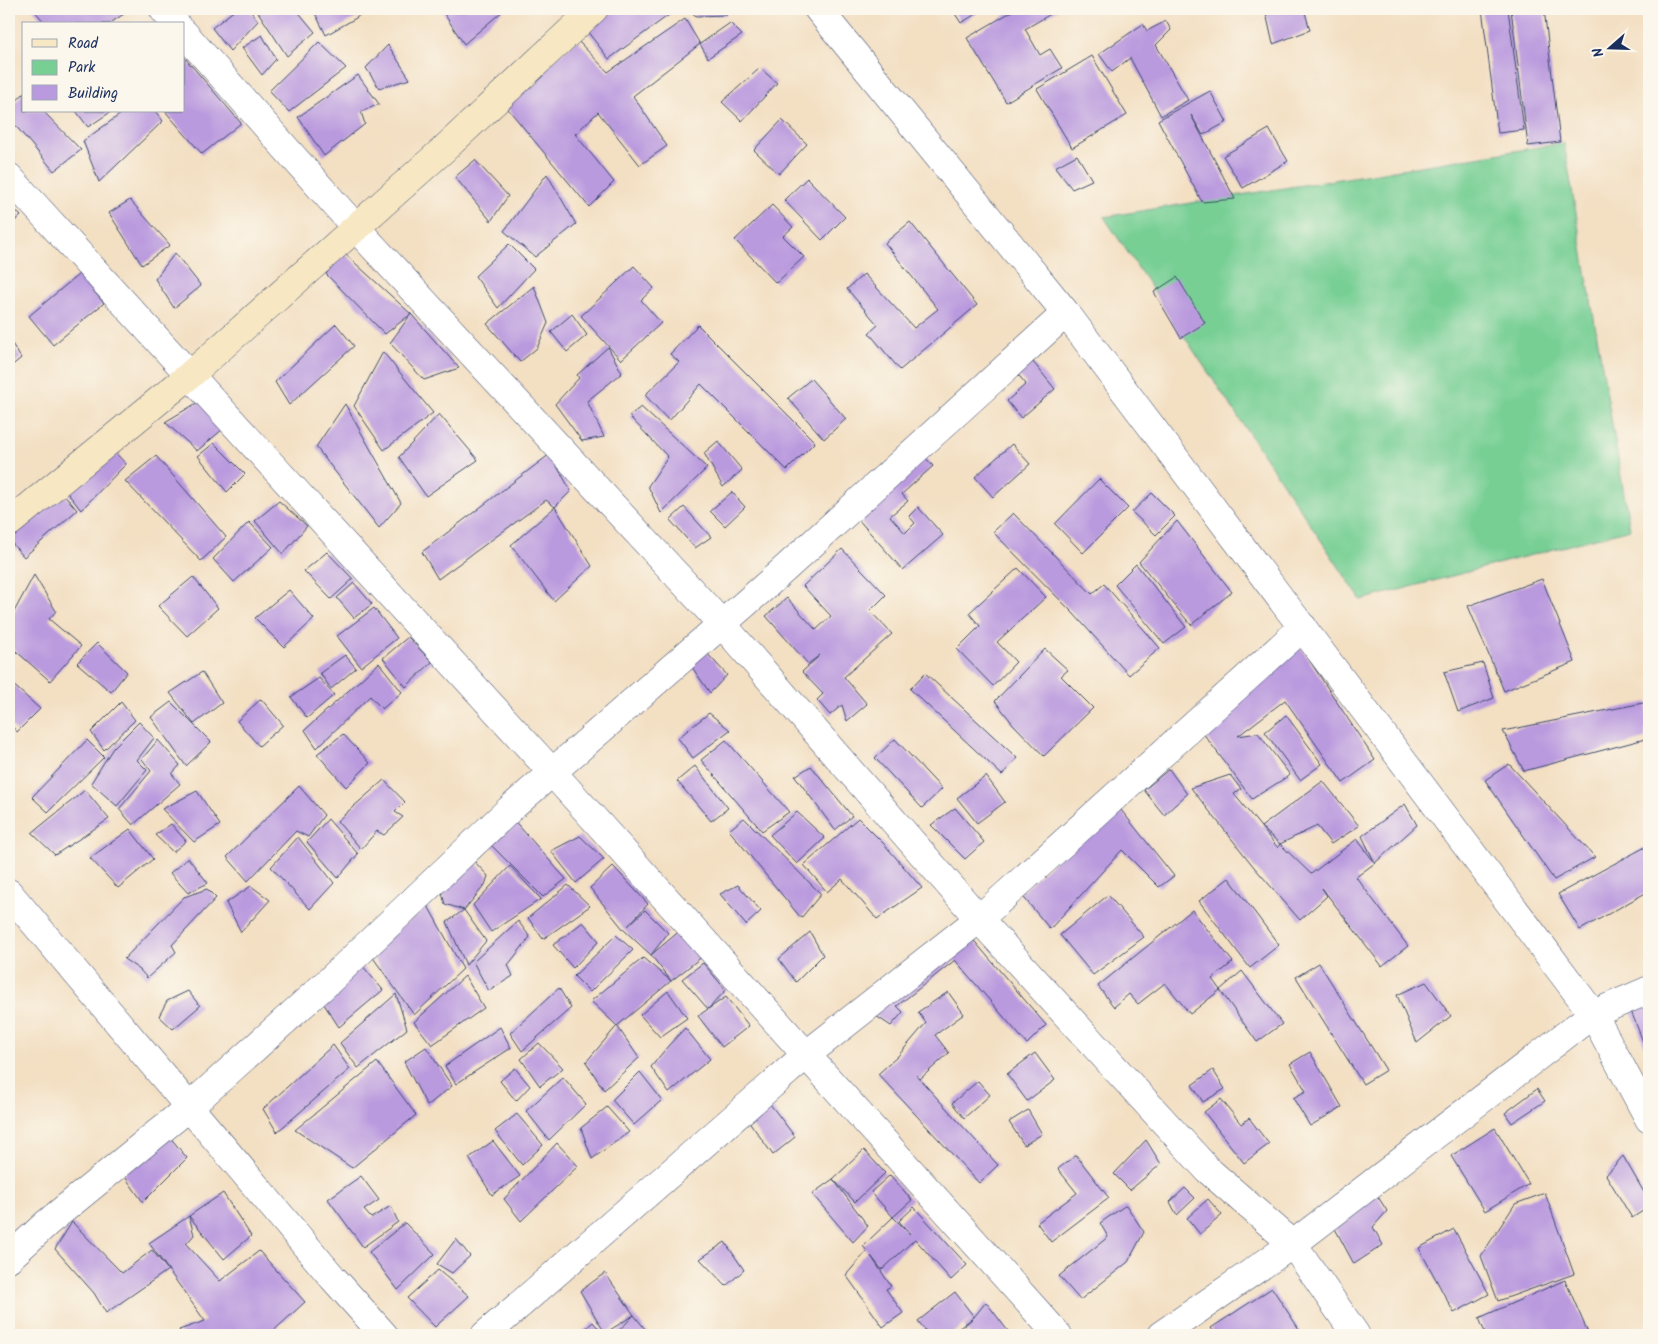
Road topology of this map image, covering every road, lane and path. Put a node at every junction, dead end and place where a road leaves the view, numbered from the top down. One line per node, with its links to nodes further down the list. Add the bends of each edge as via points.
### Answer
1 (163, 9): 4 (street)
2 (594, 9): 7 (street)
3 (818, 9): 8 (street)
4 (174, 22)
5 (185, 34): 7 (street)
6 (9, 177): 9 (street)
7 (356, 228): 9 (street); 11 (street)
8 (1066, 313): 11 (street); 12 (street)
9 (190, 375): 10 (street); 13 (street)
10 (9, 523)
11 (722, 624): 13 (street); 15 (street)
12 (1304, 627): 15 (street); 17 (street)
13 (552, 772): 18 (street); 19 (street)
14 (9, 893): 19 (street)
15 (980, 919): 18 (street); 21 (street, via 1208,1170)
16 (1649, 990): 17 (street)
17 (1593, 1014): 20 (street); 21 (street)
18 (806, 1055): 24 (street); 25 (street)
19 (188, 1108): 22 (street); 23 (street)
20 (1649, 1119)
21 (1293, 1244): 26 (street); 27 (street)
22 (9, 1258)
23 (384, 1335)
24 (485, 1335)
25 (1058, 1335)
26 (1161, 1335)
27 (1356, 1335)

